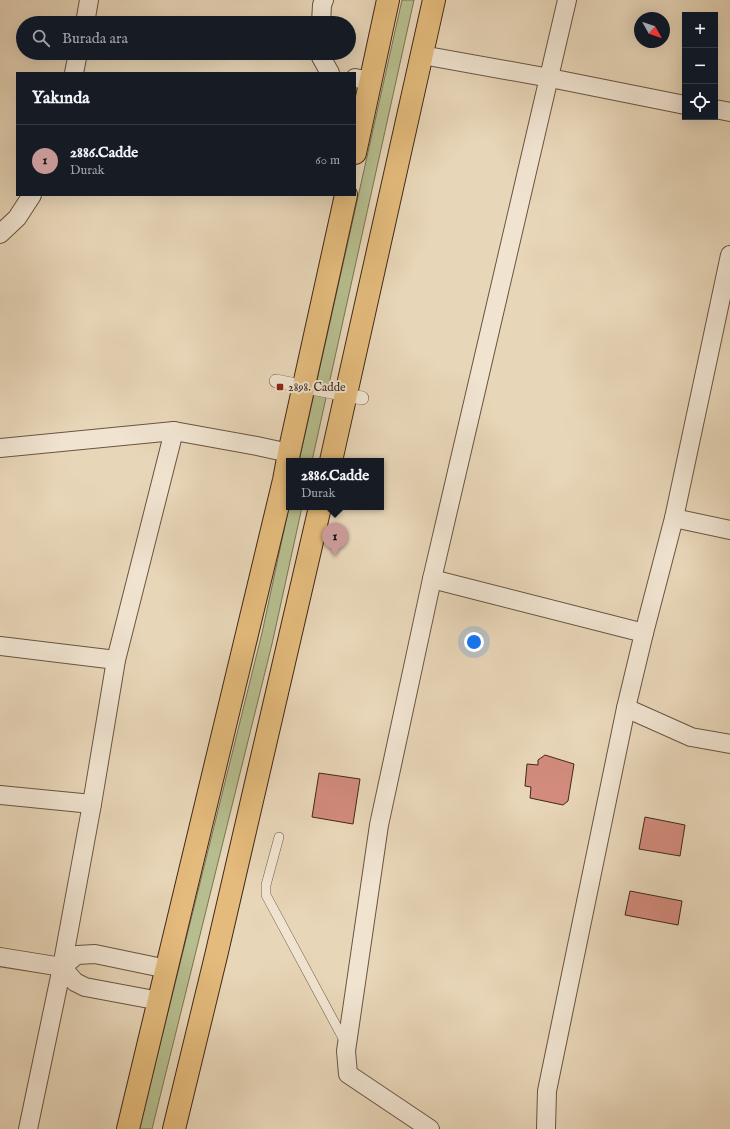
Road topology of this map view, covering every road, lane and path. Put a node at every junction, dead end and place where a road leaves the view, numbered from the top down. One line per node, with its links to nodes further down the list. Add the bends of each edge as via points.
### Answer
1 (89, 0): 6 (street)
2 (324, 0): 7 (street)
3 (388, 0): 14 (main road)
4 (434, 0): 8 (main road)
5 (567, 0): 13 (street)
6 (86, 16)
7 (321, 16)
8 (422, 55): 13 (street); 25 (main road)
9 (77, 60): 11 (street)
10 (322, 60): 12 (street)
11 (74, 72)
12 (329, 72)
13 (550, 78): 15 (street); 35 (street)
14 (363, 79): 18 (main road)
15 (682, 103)
16 (718, 110): 17 (street)
17 (730, 112)
18 (356, 144)
19 (31, 196): 21 (street, via 17,218)
20 (346, 196): 24 (main road)
21 (0, 234)
22 (730, 256): 33 (street)
23 (276, 381): 24 (street)
24 (304, 387): 25 (street); 28 (main road)
25 (354, 396): 30 (main road)
26 (174, 432): 27 (street); 28 (street); 38 (street)
27 (0, 448)
28 (288, 453): 29 (main road)
29 (287, 458)
30 (332, 458)
31 (286, 465): 46 (main road)
32 (319, 510): 51 (main road)
33 (674, 518): 34 (street); 36 (street)
34 (730, 530)
35 (432, 578): 36 (street); 48 (street, via 379,825)
36 (644, 632): 39 (street)
37 (0, 646): 38 (street)
38 (116, 660): 42 (street)
39 (626, 708): 40 (street, via 691,737); 53 (street, via 547,1092)
40 (730, 744)
41 (0, 795): 42 (street)
42 (92, 804): 45 (street)
43 (279, 837): 48 (lane, via 266,885 266,895)
44 (0, 957): 45 (street)
45 (62, 967): 46 (street, via 77,955 95,954); 47 (street, via 74,982 85,986); 49 (street)
46 (167, 969): 47 (main road)
47 (160, 1001): 50 (main road)
48 (347, 1045): 52 (street, via 348,1074)
49 (28, 1129)
50 (128, 1129)
51 (174, 1129)
52 (430, 1129)
53 (546, 1129)

